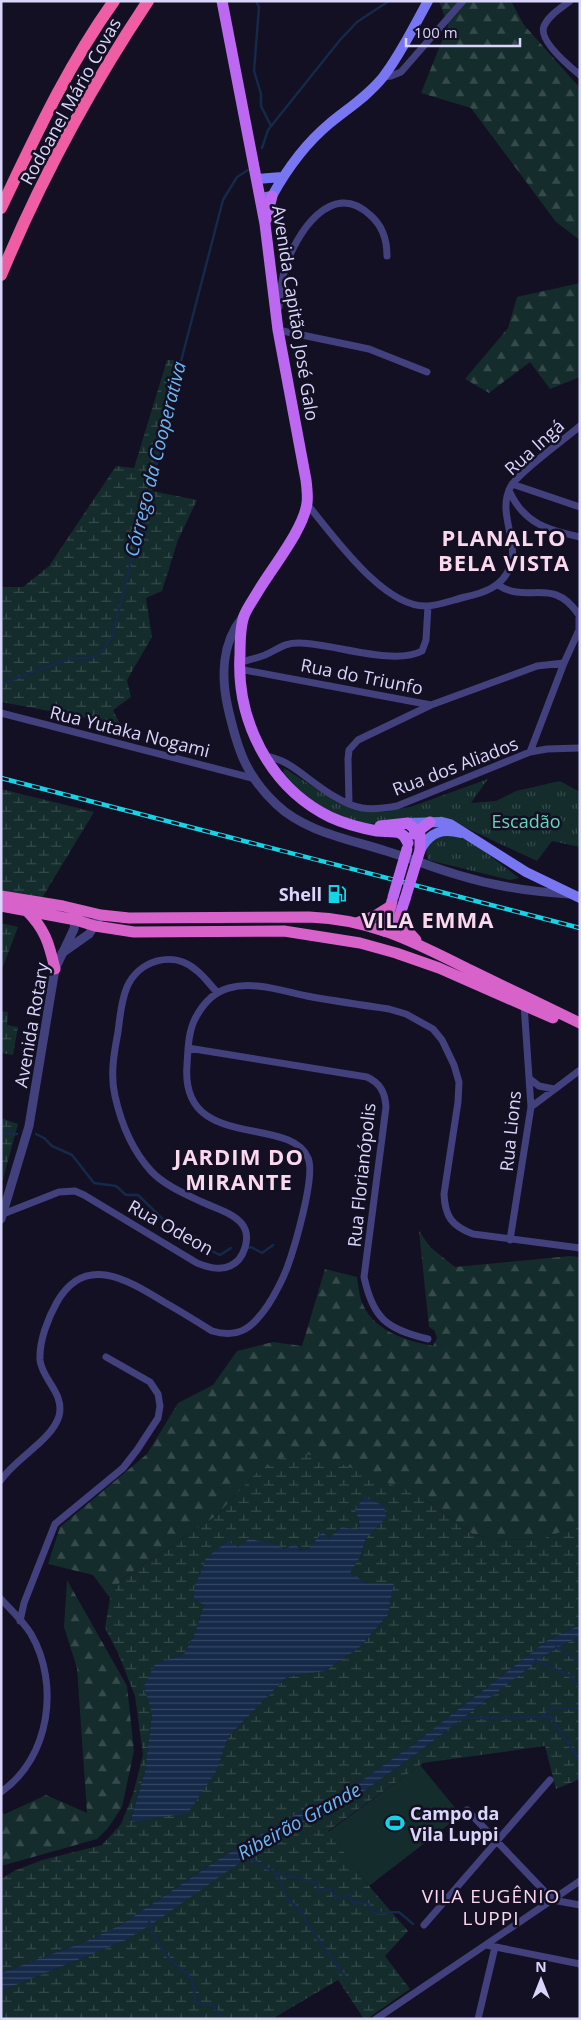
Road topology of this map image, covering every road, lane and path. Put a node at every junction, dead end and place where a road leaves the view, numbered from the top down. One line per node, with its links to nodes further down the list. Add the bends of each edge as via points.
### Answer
1 (114, 1): 13 (highway, Rodoanel Mário Covas, via 41,124)
2 (148, 1): 16 (highway, Rodoanel Mário Covas, via 103,71 56,155)
3 (222, 1): 10 (main road, Avenida Capitão José Galo)
4 (428, 1): 8 (main road)
5 (463, 1): 8 (street, via 406,67)
6 (570, 1): 7 (street, via 550,17 543,31 560,56)
7 (580, 75)
8 (383, 77): 9 (main road, via 368,94 321,132)
9 (282, 177): 10 (main road); 11 (main road)
10 (257, 178): 12 (main road, Avenida Capitão José Galo)
11 (272, 196): 12 (main road); 14 (main road)
12 (260, 199): 14 (main road, Avenida Capitão José Galo)
13 (1, 208)
14 (265, 224): 17 (main road, Avenida Capitão José Galo)
15 (387, 256): 17 (street, via 384,236 372,216 352,204 328,206 307,226 284,270 279,307)
16 (1, 275)
17 (280, 330): 18 (street, via 369,349); 21 (main road, Avenida Capitão José Galo, via 306,480)
18 (427, 372)
19 (580, 426): 20 (street, Rua Ingá)
20 (511, 487): 22 (street); 23 (street, via 520,511 532,522); 24 (street, via 505,510 512,555 510,567)
21 (307, 504): 25 (street, via 368,577 396,597); 26 (main road, Avenida Capitão José Galo, via 300,524)
22 (580, 507)
23 (580, 537)
24 (498, 585): 25 (street, via 480,594); 27 (street, via 514,592 556,594 566,598 579,615 579,630)
25 (428, 606): 28 (street, via 426,640 422,650 414,655 369,653 302,643 280,645)
26 (244, 616): 28 (main road, Avenida Capitão José Galo); 34 (street, Avenida Capitão José Galo, via 229,640 224,676 234,735)
27 (564, 662): 29 (street, Rua do Triunfo, via 537,666); 32 (street)
28 (239, 666): 29 (street, Rua do Triunfo); 33 (main road, Avenida Capitão José Galo, via 240,692 246,716)
29 (431, 705): 35 (street, via 358,740 349,750)
30 (1, 713): 34 (street, Rua Yutaka Nogami)
31 (580, 748): 32 (street, Rua dos Aliados, via 547,748)
32 (530, 752): 35 (street, Rua dos Aliados, via 397,806 378,809)
33 (265, 756): 35 (street, Rua dos Aliados, via 283,760); 38 (main road, Avenida Capitão José Galo, via 302,799 330,817)
34 (252, 778): 42 (street, Avenida Capitão José Galo, via 276,805 293,817 340,838 488,883)
35 (349, 804)
36 (430, 822): 37 (main road); 39 (main road, Avenida Capitão José Galo, via 450,824)
37 (413, 826): 38 (main road); 40 (main road); 41 (main road, via 420,834)
38 (361, 828): 40 (main road, via 400,834)
39 (466, 835): 41 (main road, via 449,831 435,833); 42 (main road, Avenida Capitão José Galo)
40 (408, 846): 45 (main road, bridge)
41 (421, 849): 50 (main road, bridge)
42 (569, 894): 44 (main road, Avenida Capitão José Galo)
43 (1, 896): 48 (highway)
44 (580, 898)
45 (392, 901): 52 (highway, via 376,916); 54 (main road)
46 (1, 906): 47 (highway)
47 (26, 910): 48 (highway); 60 (highway, via 38,922 48,941)
48 (77, 915): 49 (highway); 53 (highway); 58 (street, Avenida Rotary)
49 (101, 915): 51 (highway, via 149,919); 53 (street, Avenida Rotary)
50 (400, 916): 54 (main road); 57 (highway, via 406,929)
51 (330, 917): 52 (highway); 55 (highway, via 315,920)
52 (357, 923): 54 (highway)
53 (95, 926): 55 (highway, via 134,932 254,930); 58 (street, Avenida Rotary)
54 (388, 933): 56 (highway); 57 (highway); 59 (highway)
55 (311, 934): 56 (highway)
56 (360, 943): 59 (highway)
57 (423, 946): 62 (highway)
58 (62, 953): 60 (street, Avenida Rotary)
59 (396, 953): 62 (highway)
60 (55, 968): 70 (street, Avenida Rotary, via 28,1126)
61 (217, 992): 65 (street, via 194,1019); 70 (street, Rua Odeon, via 195,969 180,961 156,961 142,967 132,978 123,1000 113,1073 114,1094 133,1145 151,1171 168,1184 243,1225 246,1244 237,1262 219,1268 197,1263 75,1191 59,1192); 71 (street, via 243,986 264,987 389,1009 433,1029 450,1052 459,1082 445,1207 460,1229)
62 (524, 1001): 63 (highway); 64 (highway); 67 (street, Rua Lions)
63 (580, 1023)
64 (580, 1030)
65 (188, 1048): 73 (street, Rua Florianópolis, via 367,1077 381,1088 386,1107 364,1277 369,1298 378,1314 393,1328); 75 (street, via 187,1086 199,1108 224,1124 285,1139 301,1148 308,1158 311,1172 309,1189 287,1268 260,1317 237,1334 224,1335 212,1331 133,1282 116,1276 100,1273 72,1284 53,1308 40,1352 42,1370 56,1392 60,1413 48,1433)
66 (580, 1070): 68 (street)
67 (530, 1079): 68 (street, via 539,1086); 69 (street, Rua Lions)
68 (554, 1089): 69 (street)
69 (532, 1107): 71 (street, Rua Lions)
70 (2, 1216)
71 (510, 1240): 72 (street)
72 (580, 1248)
73 (428, 1339)
74 (106, 1357): 77 (street, via 150,1382 158,1394 158,1418 123,1468 55,1524)
75 (1, 1480)
76 (1, 1599): 77 (street)
77 (20, 1621): 79 (street, via 42,1659 48,1695 46,1721 38,1747 26,1769)
78 (550, 1780): 81 (street)
79 (1, 1792)
80 (466, 1810): 81 (street)
81 (496, 1840): 83 (street); 85 (street)
82 (580, 1882): 83 (street)
83 (553, 1899): 84 (street); 86 (street)
84 (580, 1906)
85 (424, 1925)
86 (486, 1945): 87 (street); 89 (street)
87 (495, 1947): 88 (street); 90 (street)
88 (580, 1964)
89 (376, 2019)
90 (478, 2019)

